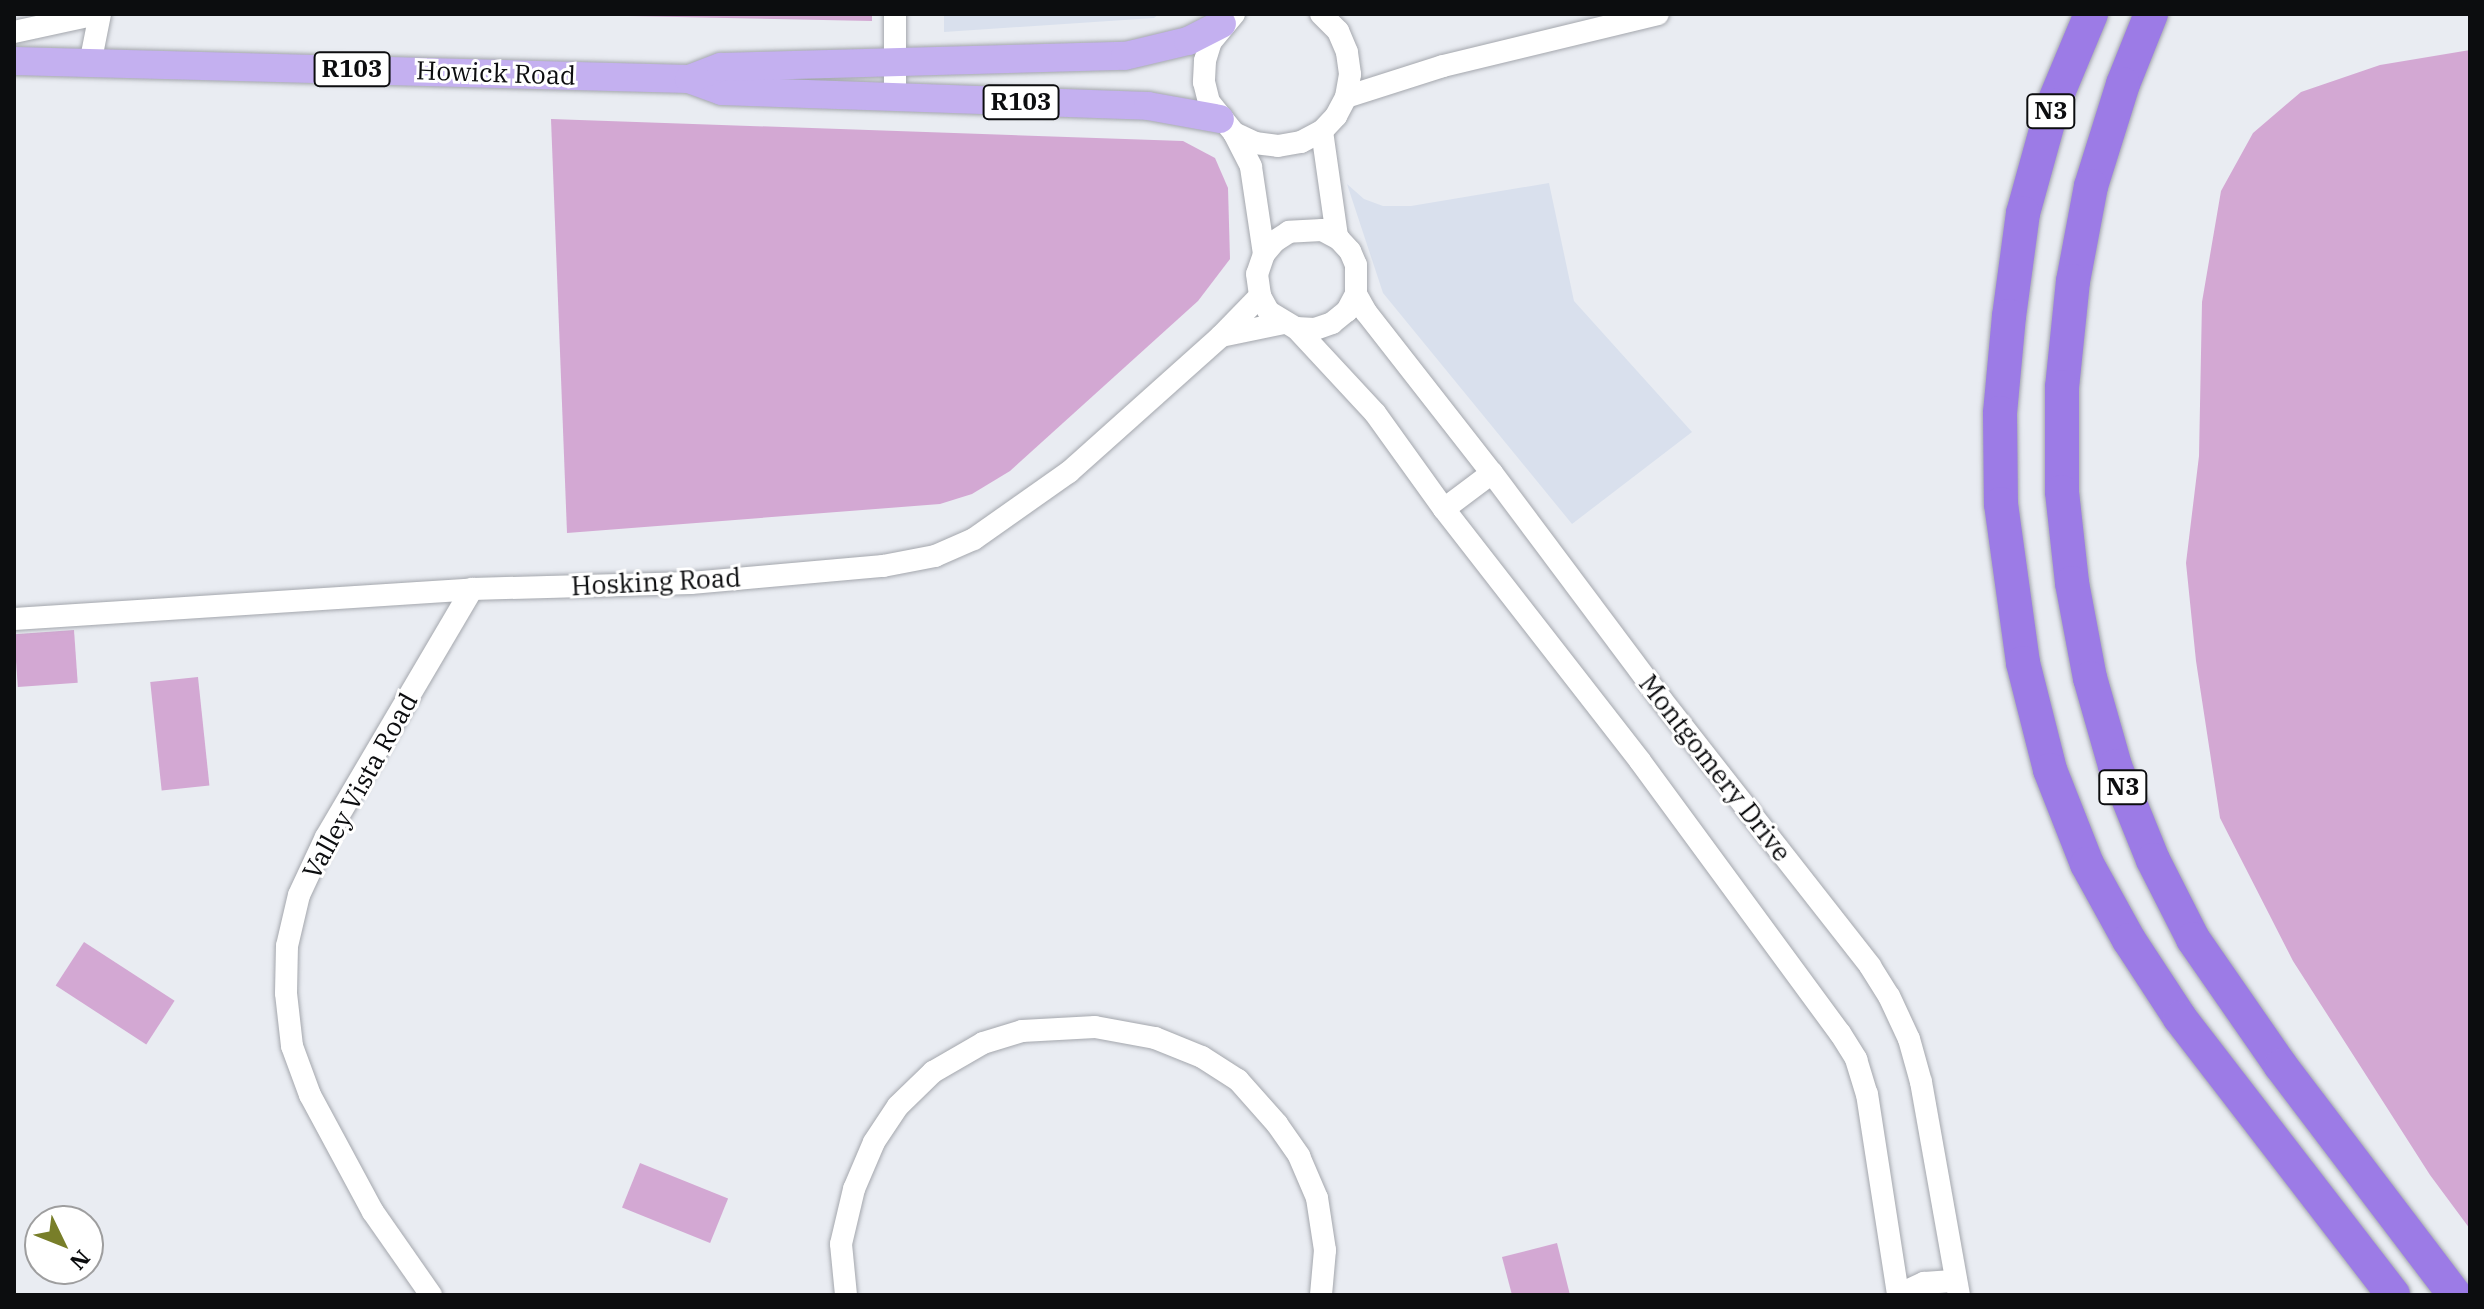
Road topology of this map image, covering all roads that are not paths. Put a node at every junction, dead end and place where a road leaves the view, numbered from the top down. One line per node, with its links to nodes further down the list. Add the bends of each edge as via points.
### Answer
1 (98, 14): 8 (street); 10 (street)
2 (895, 14): 11 (street)
3 (1323, 14): 13 (street, via 1347,52)
4 (1658, 14): 13 (street, via 1443,66)
5 (2091, 14): 32 (highway, N3, via 2053,105 2026,199 2009,316 2000,413 2001,504 2023,663 2050,770 2087,864 2129,940 2180,1018)
6 (2151, 14): 33 (highway, N3, via 2091,186 2073,281 2062,387 2062,492 2090,678 2115,766 2193,939 2281,1066)
7 (1228, 19): 11 (main road, Howick Road / R103, via 1188,41 1125,56); 15 (street, R103, via 1211,41 1204,82 1209,102)
8 (14, 32)
9 (14, 61): 10 (main road, Howick Road / R103)
10 (90, 64): 12 (main road, Howick Road / R103)
11 (895, 65): 12 (main road, Howick Road / R103, via 721,67); 14 (street)
12 (689, 79): 14 (main road, Howick Road / R103, via 722,91)
13 (1346, 97): 16 (street)
14 (895, 98): 15 (main road, Howick Road / R103, via 1148,106)
15 (1227, 126): 16 (street, R103, via 1255,143 1278,146); 18 (street, via 1251,167)
16 (1322, 131): 17 (street)
17 (1337, 237): 18 (street, via 1322,230 1289,232); 19 (street, via 1356,265)
18 (1264, 254): 20 (street, via 1257,274)
19 (1356, 294): 21 (street, via 1332,323 1315,329); 23 (street, Montgomery Drive)
20 (1260, 296): 21 (street, via 1269,312); 22 (street, Hosking Road)
21 (1289, 326): 22 (street, Hosking Road); 24 (street, via 1375,413)
22 (1221, 336): 25 (street, Hosking Road, via 1069,472 974,539 935,556 883,566 691,583)
23 (1492, 473): 24 (street); 27 (street, Montgomery Drive, via 1889,996 1921,1082)
24 (1444, 509): 31 (street, via 1649,774 1856,1059 1867,1094)
25 (472, 589): 26 (street, Hosking Road); 28 (street, Valley Vista Road, via 326,837 299,895 287,946 292,1046 310,1095 373,1212)
26 (14, 619)
27 (1957, 1288): 31 (street, via 1936,1280)
28 (431, 1295)
29 (846, 1295): 30 (street, via 841,1244 854,1189 874,1142 898,1106 933,1072 983,1043 1022,1031 1095,1027 1155,1038 1202,1057 1238,1080 1277,1124 1299,1156 1317,1198 1325,1250)
30 (1321, 1295)
31 (1898, 1295)
32 (2393, 1295)
33 (2455, 1295)

